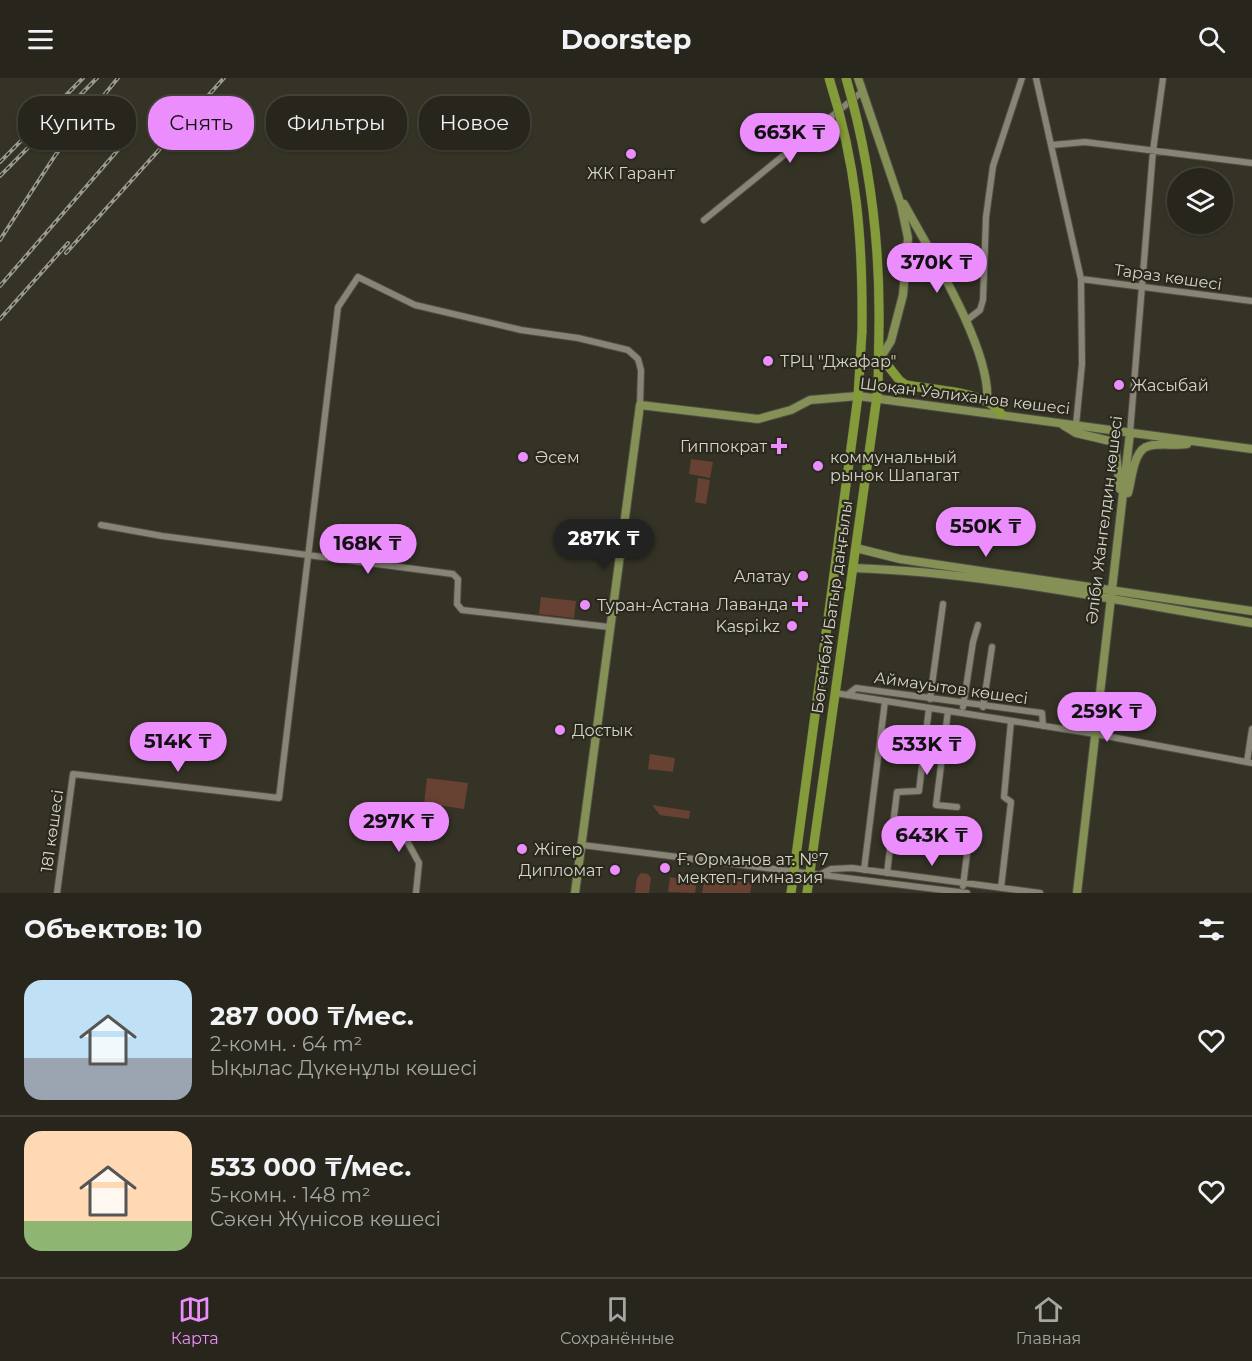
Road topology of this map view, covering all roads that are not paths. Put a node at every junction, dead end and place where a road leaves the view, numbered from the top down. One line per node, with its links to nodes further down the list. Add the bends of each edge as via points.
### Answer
1 (829, 78): 18 (main road, Бөгенбай Батыр даңғылы, bridge, via 845,133 863,255)
2 (846, 78): 17 (main road, Бөгенбай Батыр даңғылы, bridge, via 872,189 880,269)
3 (858, 78): 7 (street)
4 (1022, 78): 16 (street, via 993,166 986,217 983,300 980,310)
5 (1036, 78): 8 (street)
6 (1163, 78): 9 (street, Әліби Жангелдин көшесі)
7 (863, 92): 11 (street); 12 (street)
8 (1052, 145): 9 (street, via 1086,142); 13 (street)
9 (1153, 151): 10 (street); 14 (street, Әліби Жангелдин көшесі)
10 (1252, 164)
11 (895, 188): 16 (street); 17 (street, via 908,238 903,295 891,341)
12 (704, 220)
13 (1081, 279): 14 (street, Тараз көшесі); 24 (street, via 1082,364)
14 (1141, 287): 15 (street, Тараз көшесі); 25 (street, Әліби Жангелдин көшесі)
15 (1252, 302)
16 (967, 321): 20 (street)
17 (881, 357): 19 (main road, Бөгенбай Батыр даңғылы); 20 (main road, via 906,385)
18 (858, 396): 19 (street, Шоқан Уәлиханов көшесі); 21 (street, Шоқан Уәлиханов көшесі, via 810,400 758,419); 62 (main road, Бөгенбай Батыр даңғылы)
19 (877, 399): 22 (street, Шоқан Уәлиханов көшесі); 30 (main road, Бөгенбай Батыр даңғылы)
20 (987, 402): 22 (main road)
21 (640, 405): 31 (street, via 640,367 628,350 415,305 358,277 338,307); 41 (street)
22 (1001, 414): 23 (street, Шоқан Уәлиханов көшесі)
23 (1058, 423): 24 (street, Шоқан Уәлиханов көшесі); 28 (street, via 1115,444)
24 (1076, 425): 25 (street, Шоқан Уәлиханов көшесі)
25 (1130, 433): 26 (street, Шоқан Уәлиханов көшесі); 28 (street, Әліби Жангелдин көшесі)
26 (1197, 442): 27 (street, Шоқан Уәлиханов көшесі); 28 (street, via 1142,449)
27 (1252, 450)
28 (1122, 513): 35 (street, Әліби Жангелдин көшесі)
29 (101, 525): 31 (street)
30 (856, 548): 32 (street); 33 (main road, Бөгенбай Батыр даңғылы)
31 (310, 555): 41 (street, via 453,574 458,579 457,604 462,610); 69 (street, 181 көшесі, via 279,798 74,774)
32 (900, 559): 34 (street); 35 (street)
33 (853, 568): 34 (street); 43 (main road, Бөгенбай Батыр даңғылы)
34 (898, 569): 36 (street)
35 (1111, 589): 36 (street, Әліби Жангелдин көшесі); 38 (street)
36 (1110, 600): 39 (street); 55 (street, Әліби Жангелдин көшесі)
37 (943, 604): 45 (street)
38 (1252, 611)
39 (1252, 623)
40 (978, 625): 47 (street)
41 (609, 627): 59 (street)
42 (992, 647): 48 (street)
43 (835, 693): 44 (street, Аймауытов көшесі); 63 (main road, Бөгенбай Батыр даңғылы)
44 (847, 695): 45 (street, Аймауытов көшесі, via 856,688); 46 (street, Аймауытов көшесі)
45 (930, 699): 47 (street, Аймауытов көшесі)
46 (885, 701): 49 (street, Аймауытов көшесі); 61 (street)
47 (964, 704): 48 (street, Аймауытов көшесі); 51 (street)
48 (983, 707): 53 (street, Аймауытов көшесі, via 1042,713)
49 (929, 708): 50 (street, Аймауытов көшесі); 64 (street, via 919,791 897,792)
50 (948, 711): 51 (street, Аймауытов көшесі); 57 (street, via 936,805)
51 (962, 713): 52 (street, Аймауытов көшесі)
52 (1011, 721): 53 (street, Аймауытов көшесі); 67 (street, Аймауытов көшесі, via 1004,797 1011,802)
53 (1043, 726): 55 (street, Аймауытов көшесі)
54 (1252, 729): 56 (street)
55 (1095, 734): 56 (street, Аймауытов көшесі); 76 (street, Әліби Жангелдин көшесі)
56 (1250, 763)
57 (957, 807)
58 (406, 812): 70 (street, via 407,842 419,863)
59 (582, 845): 62 (street); 71 (street)
60 (968, 846): 66 (street)
61 (864, 870): 64 (street); 65 (street, via 831,869)
62 (794, 872): 63 (street); 72 (main road, Бөгенбай Батыр даңғылы)
63 (810, 872): 65 (street); 73 (main road, Бөгенбай Батыр даңғылы)
64 (887, 873): 66 (street)
65 (821, 874): 68 (street)
66 (963, 883): 67 (street); 74 (street)
67 (1001, 888): 75 (street)
68 (926, 890): 74 (street)
69 (57, 893)
70 (416, 893)
71 (575, 893)
72 (791, 893)
73 (807, 893)
74 (965, 893)
75 (1040, 893)
76 (1077, 893)

